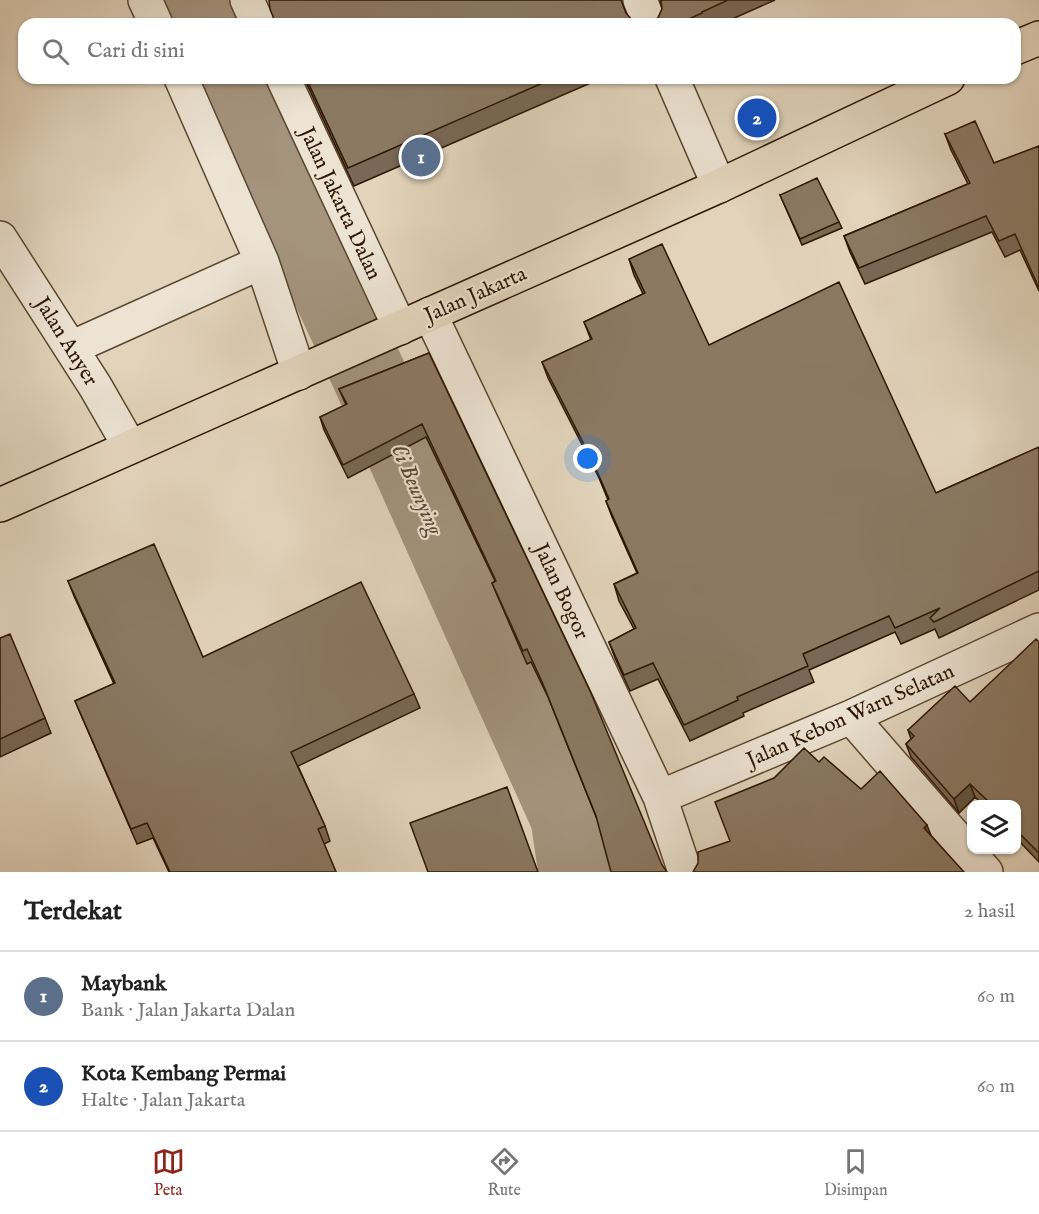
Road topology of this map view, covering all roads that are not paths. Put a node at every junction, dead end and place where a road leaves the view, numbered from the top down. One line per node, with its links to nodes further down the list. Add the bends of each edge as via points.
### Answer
1 (145, 0): 4 (street)
2 (247, 0): 5 (street)
3 (640, 0): 6 (street)
4 (153, 18)
5 (255, 18)
6 (648, 18)
7 (1039, 38): 8 (main road)
8 (1021, 46)
9 (184, 84): 15 (street)
10 (286, 84): 17 (street, Jalan Jakarta Dalan)
11 (675, 84): 13 (street)
12 (935, 84): 13 (main road, Jalan Jakarta)
13 (719, 186): 16 (main road, Jalan Jakarta)
14 (0, 238): 18 (street, Jalan Anyer)
15 (262, 262): 18 (street); 19 (street)
16 (430, 314): 17 (main road, Jalan Jakarta); 24 (street, Jalan Bogor)
17 (395, 330): 19 (main road, Jalan Jakarta)
18 (71, 348): 20 (street, Jalan Anyer)
19 (304, 370): 20 (main road, Jalan Jakarta)
20 (130, 447): 21 (main road, Jalan Jakarta)
21 (0, 505)
22 (1039, 630): 23 (street, Jalan Kebon Waru Selatan)
23 (851, 717): 24 (street, Jalan Kebon Waru Selatan); 26 (street)
24 (660, 797): 25 (street, Jalan Bogor)
25 (685, 872)
26 (986, 872)

